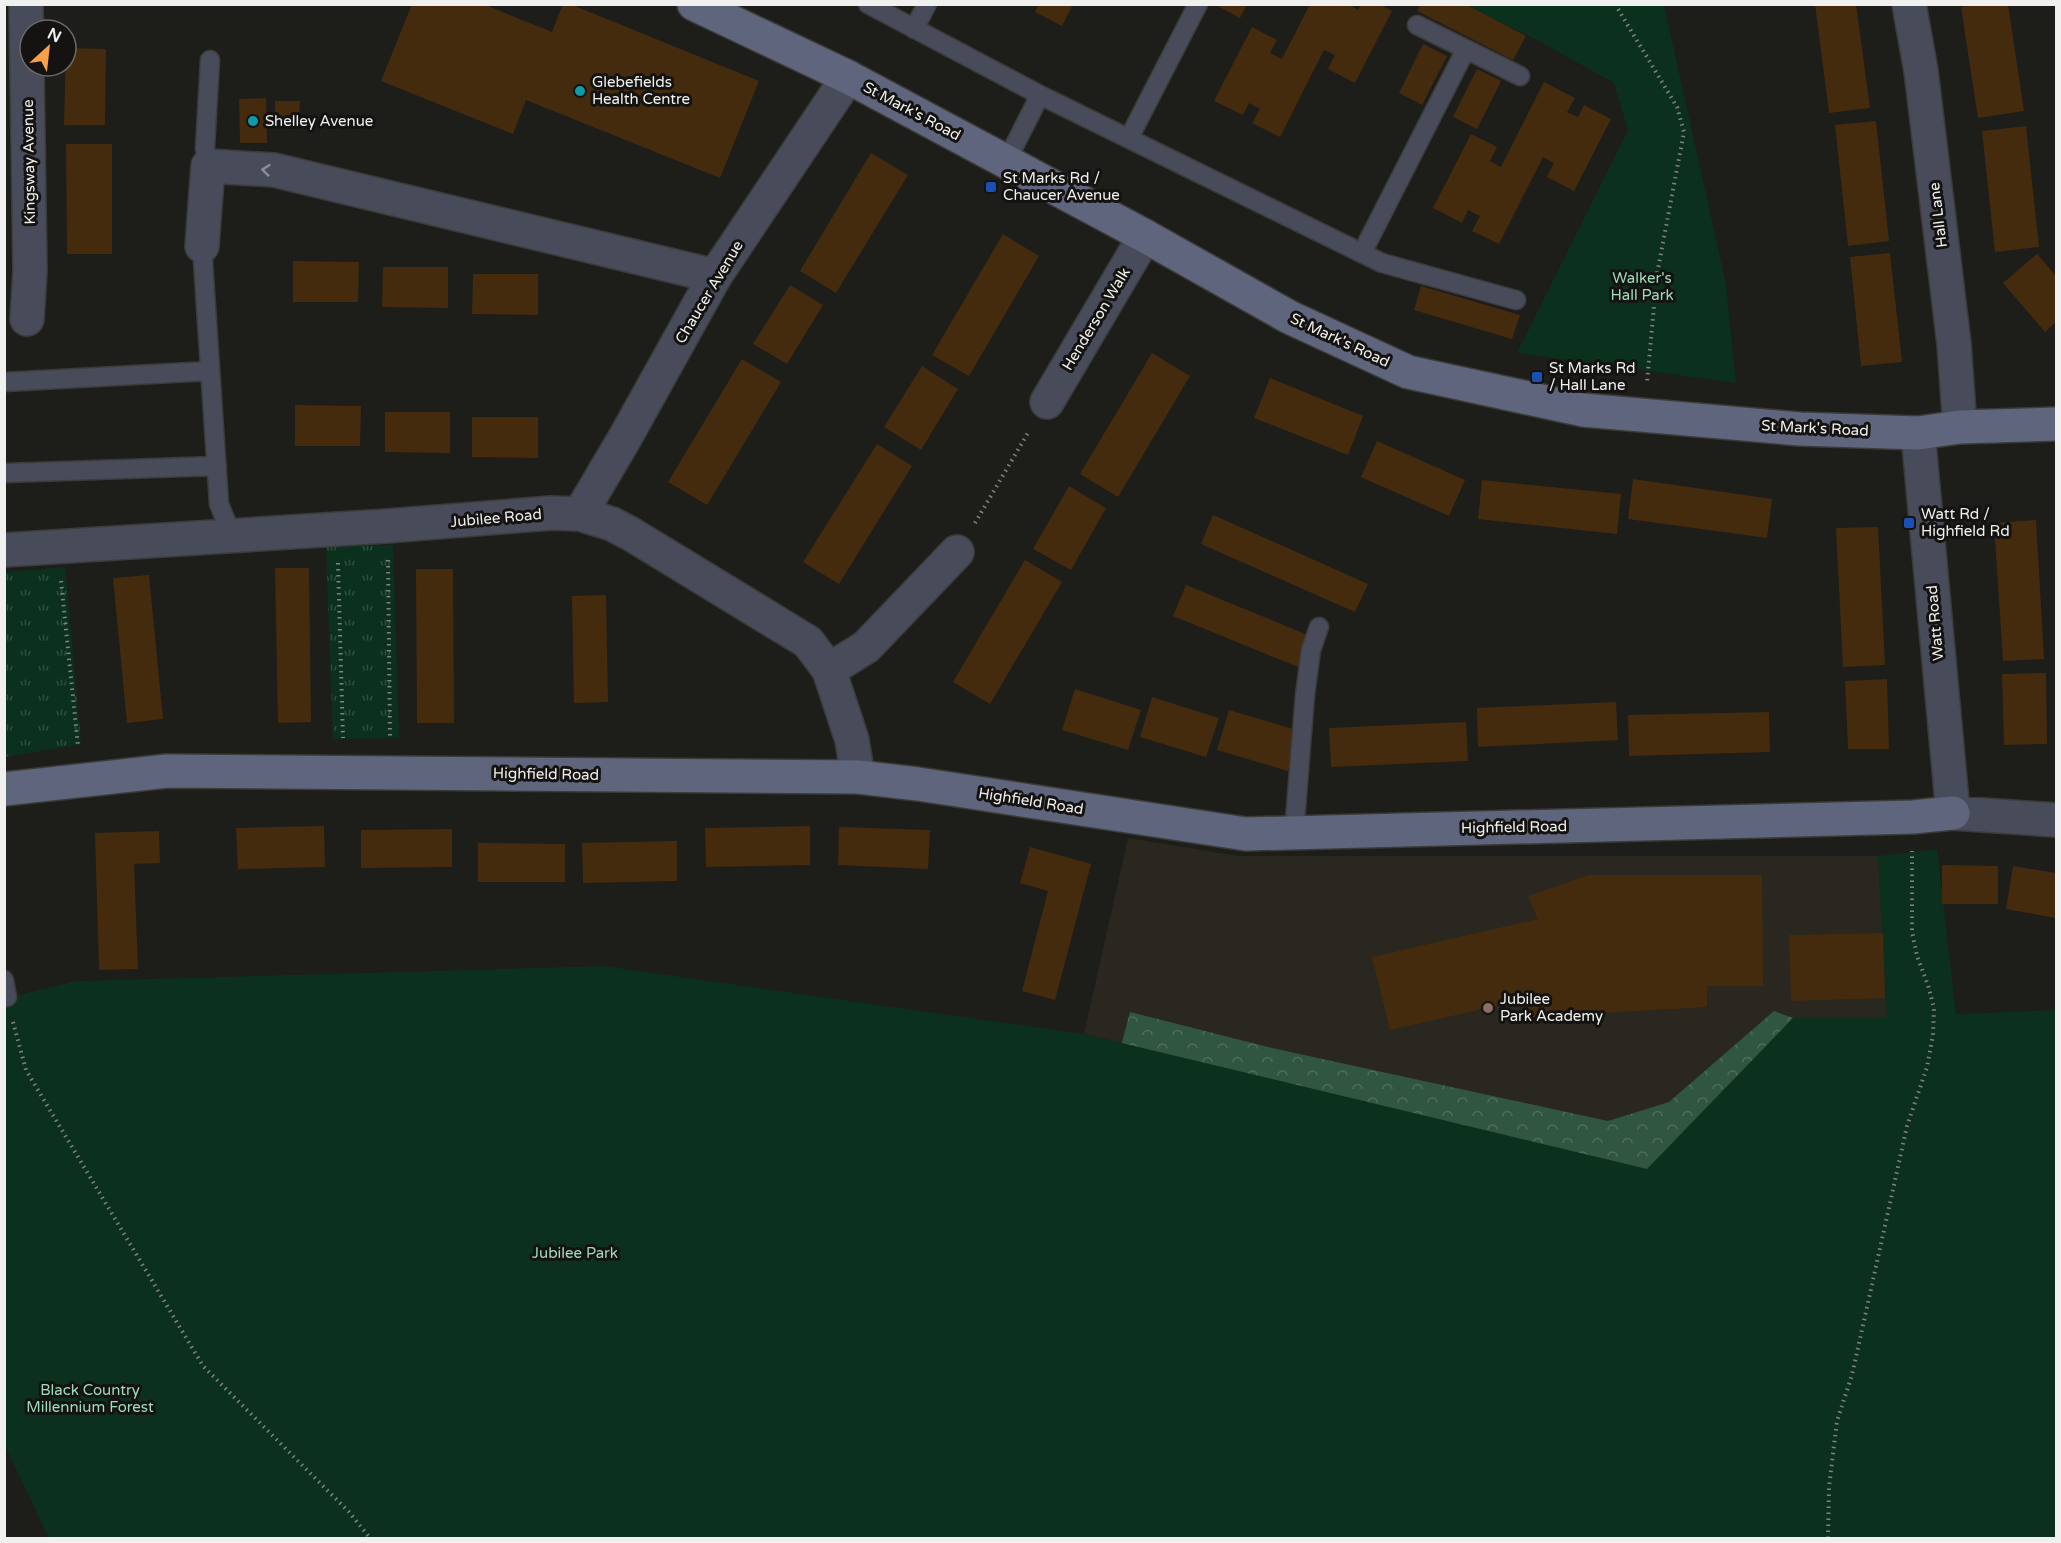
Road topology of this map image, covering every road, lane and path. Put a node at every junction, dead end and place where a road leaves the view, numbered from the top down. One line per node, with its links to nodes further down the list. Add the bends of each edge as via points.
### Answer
1 (26, 4): 23 (street, Kingsway Avenue, via 30,271)
2 (694, 4): 13 (street, St Mark's Road)
3 (868, 4): 9 (lane)
4 (927, 4): 9 (lane)
5 (1198, 4): 15 (lane)
6 (1615, 4): 26 (path, via 1677,107 1684,132 1657,274)
7 (1909, 4): 29 (street, Hall Lane, via 1921,71)
8 (1417, 24): 10 (lane)
9 (914, 29): 14 (lane)
10 (1466, 50): 12 (lane); 20 (lane)
11 (210, 60): 17 (lane, via 205,148)
12 (1520, 76)
13 (848, 77): 16 (street, St Mark's Road); 21 (street, Chaucer Avenue)
14 (1040, 95): 15 (lane); 16 (lane)
15 (1129, 138): 20 (lane)
16 (1006, 162): 18 (street, St Mark's Road)
17 (208, 166): 19 (street); 21 (street, one-way to 17, via 274,171)
18 (1145, 236): 27 (street, Henderson Walk); 30 (street, St Mark's Road, via 1289,317 1408,372 1584,410 1800,429)
19 (202, 246): 24 (lane)
20 (1362, 253): 22 (lane, via 1382,263)
21 (715, 276): 33 (street, Chaucer Avenue)
22 (1516, 300)
23 (27, 319)
24 (210, 371): 25 (lane); 31 (lane)
25 (4, 382)
26 (1647, 386)
27 (1047, 402): 39 (path)
28 (2056, 424): 29 (street, St Mark's Road)
29 (1960, 427): 30 (street, St Mark's Road)
30 (1918, 433): 47 (street, Watt Road)
31 (216, 466): 32 (lane); 36 (lane, via 219,504)
32 (4, 473)
33 (580, 513): 34 (street, Jubilee Road); 41 (street, Jubilee Road, via 631,534 808,642)
34 (387, 526): 35 (street, Jubilee Road); 43 (path)
35 (338, 529): 36 (street, Jubilee Road); 42 (path)
36 (232, 536): 37 (street, Jubilee Road)
37 (57, 547): 38 (street, Jubilee Road); 45 (path)
38 (4, 550)
39 (957, 552): 41 (street, via 866,647)
40 (1319, 627): 50 (lane, via 1311,650 1305,695)
41 (829, 670): 44 (street, Jubilee Road, via 852,740)
42 (344, 772): 43 (street, Highfield Road); 45 (street, Highfield Road, via 167,771)
43 (391, 772): 44 (street, Highfield Road)
44 (858, 777): 50 (street, Highfield Road, via 1246,834)
45 (81, 780): 46 (street, Highfield Road)
46 (4, 789)
47 (1953, 813): 48 (street, Highfield Road); 49 (street, Highfield Road)
48 (1913, 817): 50 (street, Highfield Road); 53 (path, via 1911,932 1935,1008 1933,1035 1927,1067 1907,1126 1852,1375 1837,1421)
49 (2056, 820)
50 (1294, 833)
51 (6, 989): 52 (path, via 26,1070 203,1366 349,1512)
52 (370, 1539)
53 (1828, 1539)

